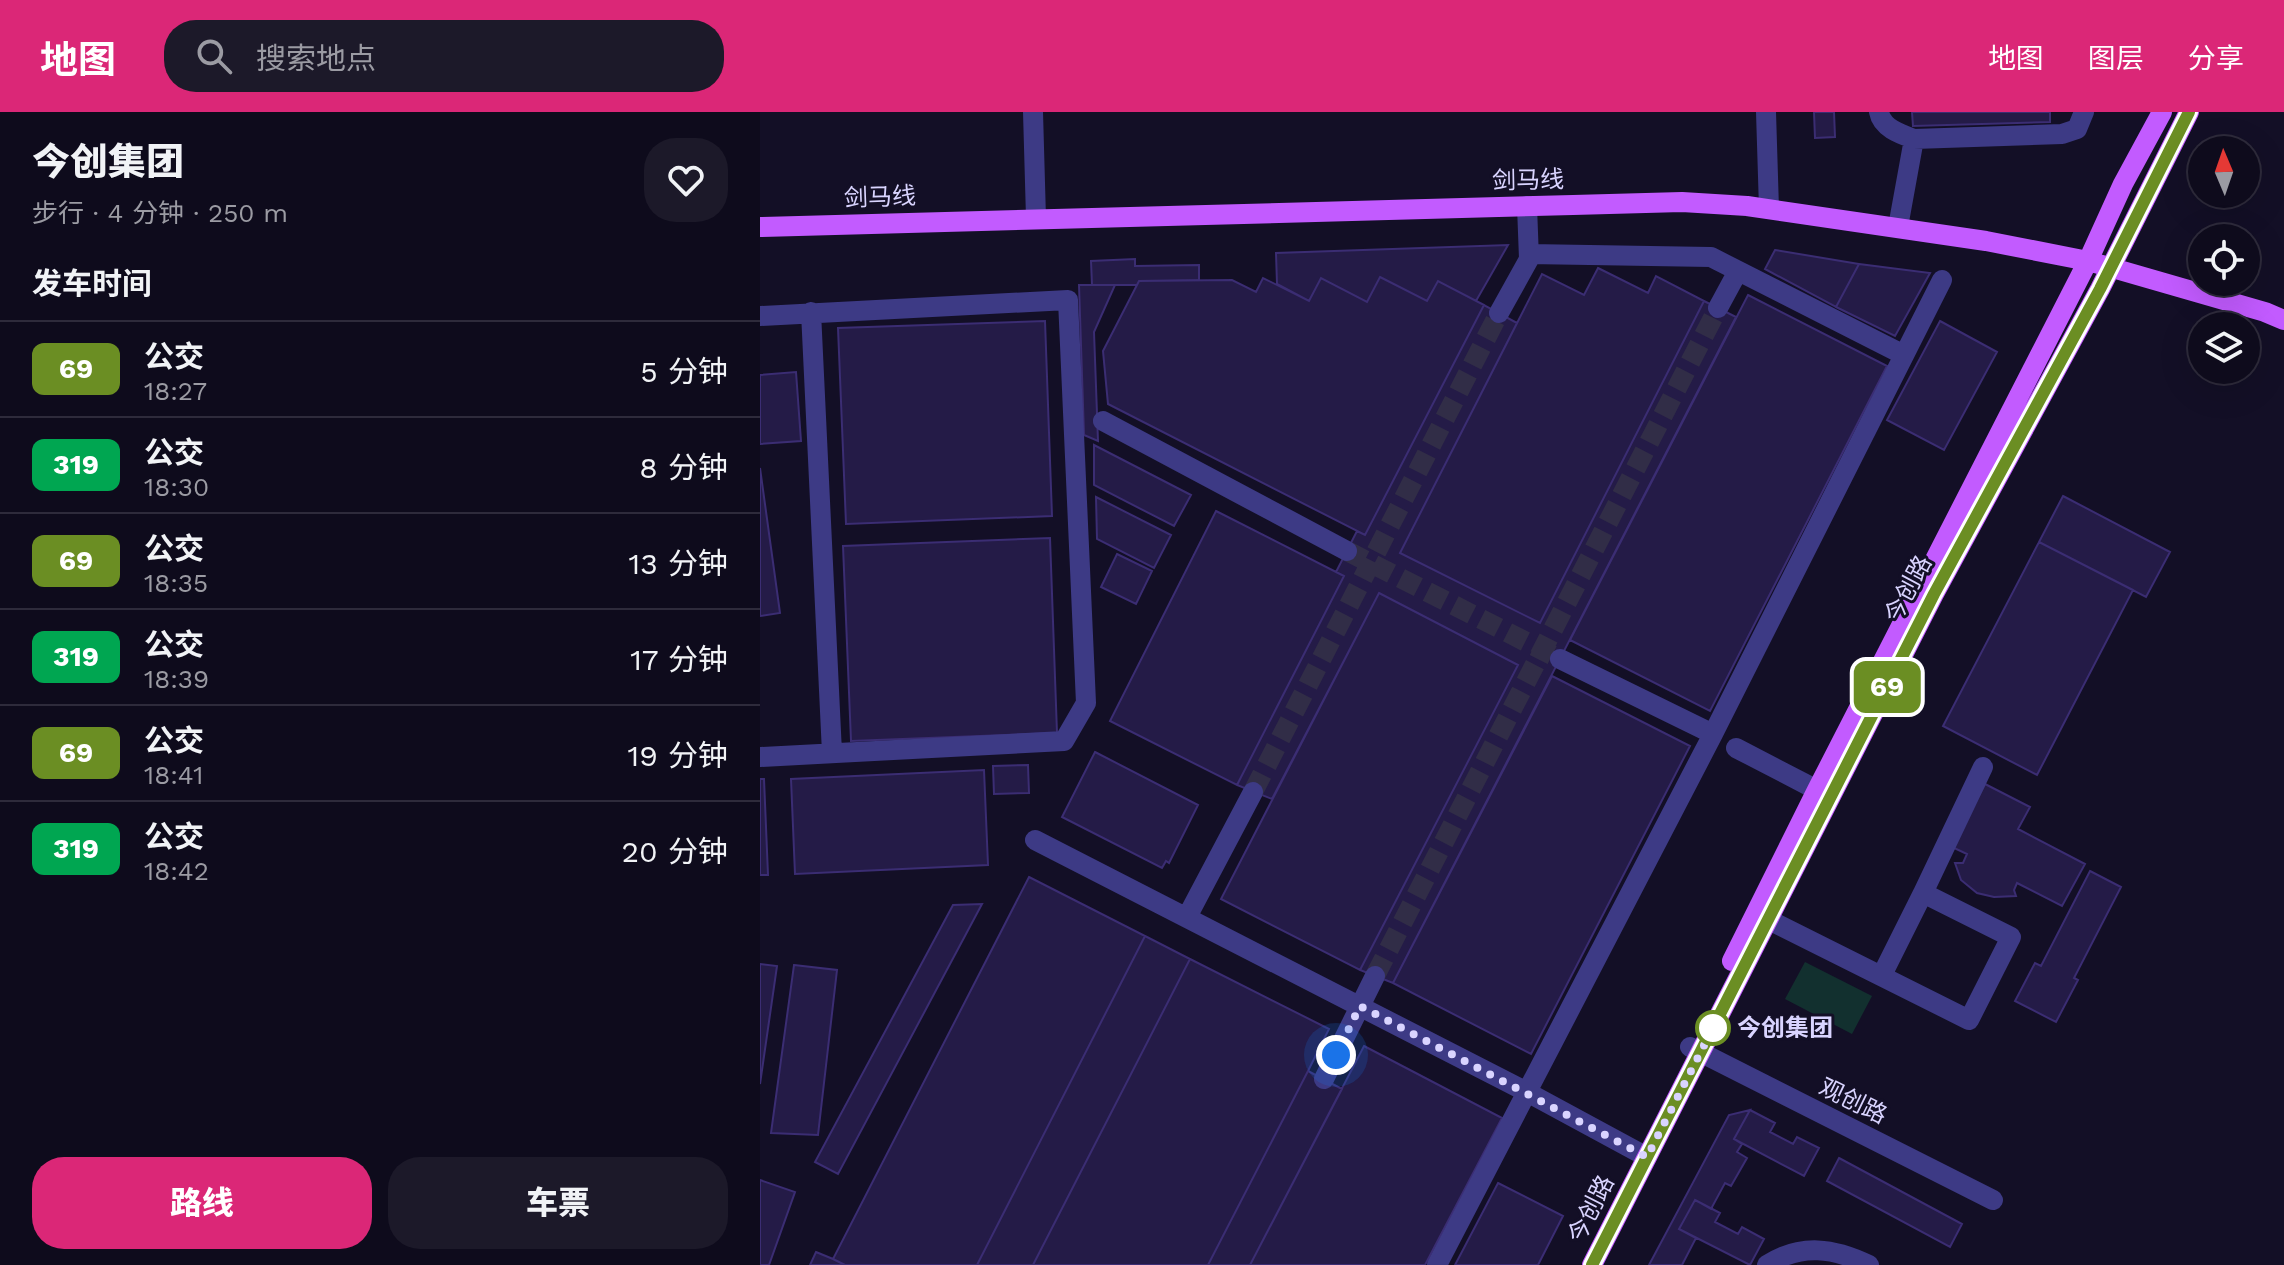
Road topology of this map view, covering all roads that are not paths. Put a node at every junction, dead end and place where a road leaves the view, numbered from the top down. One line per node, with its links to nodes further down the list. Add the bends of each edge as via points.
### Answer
1 (1033, 112): 10 (street)
2 (1766, 112): 9 (street)
3 (1879, 112): 7 (street, via 1895,132)
4 (2084, 112): 7 (street, via 2077,129 2062,134)
5 (2162, 112): 14 (main road, 今创路)
6 (2189, 112): 15 (main road, 今创路)
7 (1914, 139): 12 (street)
8 (1527, 206): 9 (main road, 剑马线, via 1682,202); 10 (main road, 剑马线); 13 (street)
9 (1769, 209): 12 (main road, 剑马线)
10 (1036, 218): 11 (main road, 剑马线)
11 (760, 227)
12 (1898, 227): 14 (main road, 剑马线)
13 (1529, 254): 16 (street, via 1711,257); 20 (street)
14 (2088, 261): 15 (main road, 剑马线); 32 (main road, 今创路)
15 (2110, 269): 22 (main road, 剑马线); 37 (main road, 今创路, via 1934,594)
16 (1738, 271): 18 (street); 23 (street)
17 (1942, 280): 23 (street)
18 (1718, 308)
19 (811, 312): 21 (street); 29 (street); 29 (street, via 1068,300 1086,703 1064,741)
20 (1499, 313)
21 (760, 316)
22 (2284, 320)
23 (1904, 355): 27 (street)
24 (1103, 421): 25 (street)
25 (1347, 551)
26 (1560, 659): 27 (street)
27 (1713, 734): 43 (street)
28 (1736, 748): 32 (street)
29 (832, 753): 30 (street)
30 (760, 757)
31 (1983, 767): 35 (street)
32 (1817, 790): 41 (main road, 今创路)
33 (1253, 792): 36 (street)
34 (1035, 840): 36 (street)
35 (1923, 893): 38 (street); 38 (street, via 2011,937 1990,979 1969,1020)
36 (1187, 917): 40 (street)
37 (1769, 920): 38 (street); 41 (main road, 今创路)
38 (1882, 975)
39 (1375, 976): 40 (street)
40 (1360, 1006): 42 (street); 43 (street)
41 (1695, 1050): 44 (main road, 今创路); 45 (street, 观创路)
42 (1324, 1079)
43 (1525, 1091): 44 (street); 46 (street)
44 (1642, 1154): 47 (main road, 今创路); 48 (main road, 今创路)
45 (1993, 1200)
46 (1437, 1265)
47 (1577, 1265)
48 (1592, 1265)
49 (1767, 1265): 50 (street, via 1803,1249 1833,1250)
50 (1869, 1265)

